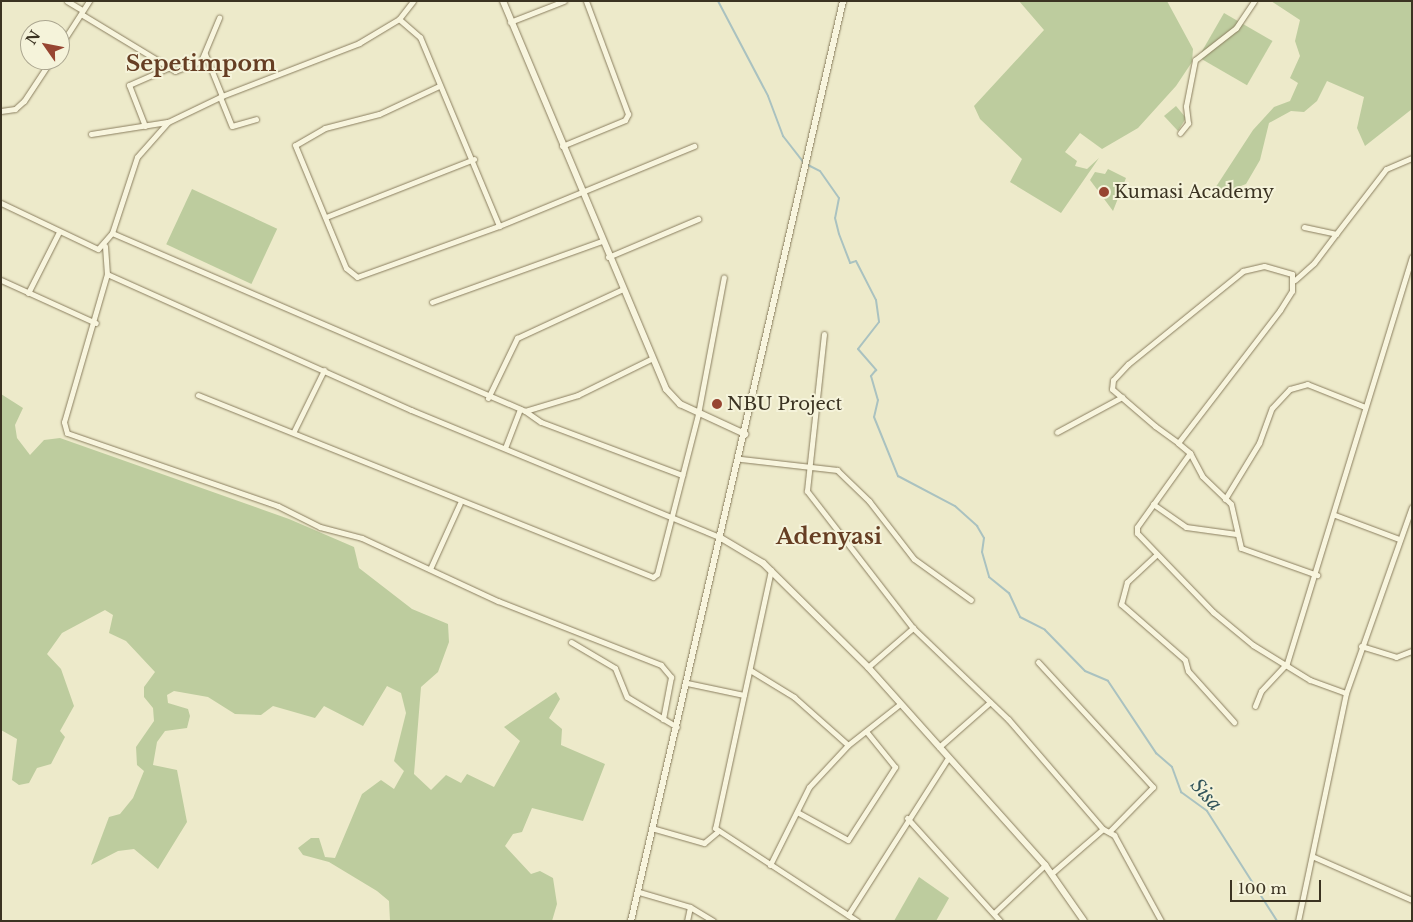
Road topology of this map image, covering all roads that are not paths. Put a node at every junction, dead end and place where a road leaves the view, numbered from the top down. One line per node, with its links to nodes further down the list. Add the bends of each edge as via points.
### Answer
1 (67, 1): 9 (street)
2 (89, 1): 9 (street)
3 (414, 1): 11 (street)
4 (502, 1): 12 (street)
5 (564, 1): 12 (street)
6 (586, 1): 25 (street, via 628,114 625,120)
7 (843, 1): 61 (street)
8 (1254, 1): 23 (street, via 1236,28 1195,60 1186,106 1188,123)
9 (81, 12): 13 (street); 15 (street)
10 (219, 18): 14 (street)
11 (399, 19): 17 (street, via 420,37); 18 (street, via 343,50)
12 (510, 22): 25 (street)
13 (70, 30)
14 (205, 54): 15 (street, via 194,67); 18 (street)
15 (168, 68): 22 (street, via 129,85)
16 (44, 70): 19 (street, via 24,101 15,109)
17 (439, 86): 28 (street); 31 (street, via 379,114 325,128 295,145)
18 (222, 96): 20 (street, via 230,125); 21 (street)
19 (1, 111)
20 (256, 119)
21 (168, 122): 22 (street); 36 (street, via 138,157)
22 (145, 126): 24 (street)
23 (1180, 133)
24 (91, 134)
25 (562, 146): 29 (street)
26 (694, 146): 29 (street)
27 (1412, 158): 37 (street, via 1386,170)
28 (474, 159): 31 (street); 33 (street)
29 (580, 191): 33 (street); 38 (street)
30 (1, 203): 35 (street)
31 (326, 218): 33 (street, via 346,268 357,277)
32 (698, 219): 41 (street)
33 (499, 226)
34 (1304, 227): 37 (street)
35 (59, 232): 39 (street, via 92,249); 47 (street)
36 (112, 233): 39 (street); 55 (street)
37 (1336, 234): 45 (street, via 1314,264)
38 (601, 241): 41 (street); 48 (street)
39 (105, 246): 42 (street)
40 (1412, 257): 56 (street)
41 (608, 258): 46 (street)
42 (107, 274): 49 (street); 52 (street)
43 (724, 277): 58 (street)
44 (1, 280): 47 (street)
45 (1295, 280): 54 (street, via 1292,274 1264,266 1243,271 1113,380 1112,389); 62 (street, via 1280,310)
46 (621, 290): 51 (street); 55 (street, via 517,338)
47 (28, 294): 49 (street)
48 (432, 302)
49 (96, 323): 78 (street, via 64,422 67,433 278,506)
50 (824, 334): 66 (street, via 823,374)
51 (651, 359): 57 (street, via 578,395); 58 (street, via 673,398)
52 (324, 370): 59 (street); 63 (street)
53 (198, 394): 59 (street)
54 (1122, 397): 60 (street); 62 (street)
55 (488, 398): 57 (street)
56 (1365, 408): 68 (street, via 1307,384 1290,389 1272,408 1259,443); 72 (street)
57 (522, 410): 63 (street); 67 (street, via 541,422)
58 (698, 414): 61 (street); 67 (street)
59 (294, 431): 69 (street)
60 (1057, 432)
61 (745, 434): 65 (street)
62 (1178, 443): 64 (street)
63 (505, 448): 73 (street)
64 (1190, 453): 68 (street, via 1202,476); 70 (street)
65 (741, 459): 66 (street); 75 (street)
66 (806, 466): 81 (street, via 837,470 869,501 914,559); 82 (street, via 807,491)
67 (682, 474): 73 (street)
68 (1225, 499): 74 (street, via 1231,504)
69 (460, 503): 73 (street, via 646,577 657,574); 78 (street)
70 (1153, 504): 74 (street, via 1186,527); 77 (street, via 1137,533)
71 (1412, 508): 76 (street)
72 (1334, 515): 76 (street); 80 (street)
73 (672, 517): 75 (street)
74 (1237, 534): 80 (street, via 1249,553)
75 (721, 538): 79 (street); 90 (street)
76 (1400, 539): 84 (street)
77 (1156, 555): 87 (street, via 1253,645); 97 (street, via 1127,582 1122,604 1185,660 1188,671)
78 (430, 569): 96 (street, via 661,664 672,677)
79 (771, 570): 88 (street); 89 (street)
80 (1317, 575): 87 (street)
81 (971, 600)
82 (913, 628): 88 (street); 93 (street)
83 (571, 642): 96 (street, via 608,662 626,697)
84 (1360, 646): 85 (street, via 1396,657); 91 (street)
85 (1412, 651)
86 (1038, 662): 108 (street, via 1153,787)
87 (1287, 663): 91 (street, via 1310,680); 95 (street, via 1261,691)
88 (868, 667): 94 (street)
89 (750, 670): 92 (street); 100 (street, via 794,697)
90 (687, 683): 92 (street); 98 (street)
91 (1346, 692): 109 (street)
92 (744, 695): 107 (street, via 715,823)
93 (990, 702): 101 (street); 106 (street)
94 (900, 704): 99 (street); 101 (street)
95 (1255, 706)
96 (663, 720): 98 (street)
97 (1234, 722)
98 (678, 727): 105 (street)
99 (866, 731): 100 (street); 103 (street, via 895,767 848,840)
100 (848, 745): 103 (street, via 809,787)
101 (939, 747): 102 (street)
102 (948, 758): 104 (street); 111 (street)
103 (796, 812): 110 (street)
104 (907, 818): 116 (street); 117 (street)
105 (654, 829): 107 (street, via 704,843); 113 (street)
106 (1103, 829): 108 (street); 112 (street)
107 (717, 832): 110 (street)
108 (1109, 832): 124 (street)
109 (1314, 857): 114 (street); 125 (street)
110 (770, 865): 117 (street)
111 (1045, 865): 112 (street); 116 (street)
112 (1052, 873): 123 (street)
113 (639, 892): 115 (street); 118 (street)
114 (1412, 900)
115 (690, 907): 119 (street); 120 (street)
116 (994, 913): 122 (street)
117 (848, 915): 121 (street)
118 (632, 921)
119 (687, 921)
120 (713, 921)
121 (857, 921)
122 (1000, 921)
123 (1084, 921)
124 (1161, 921)
125 (1298, 921)

